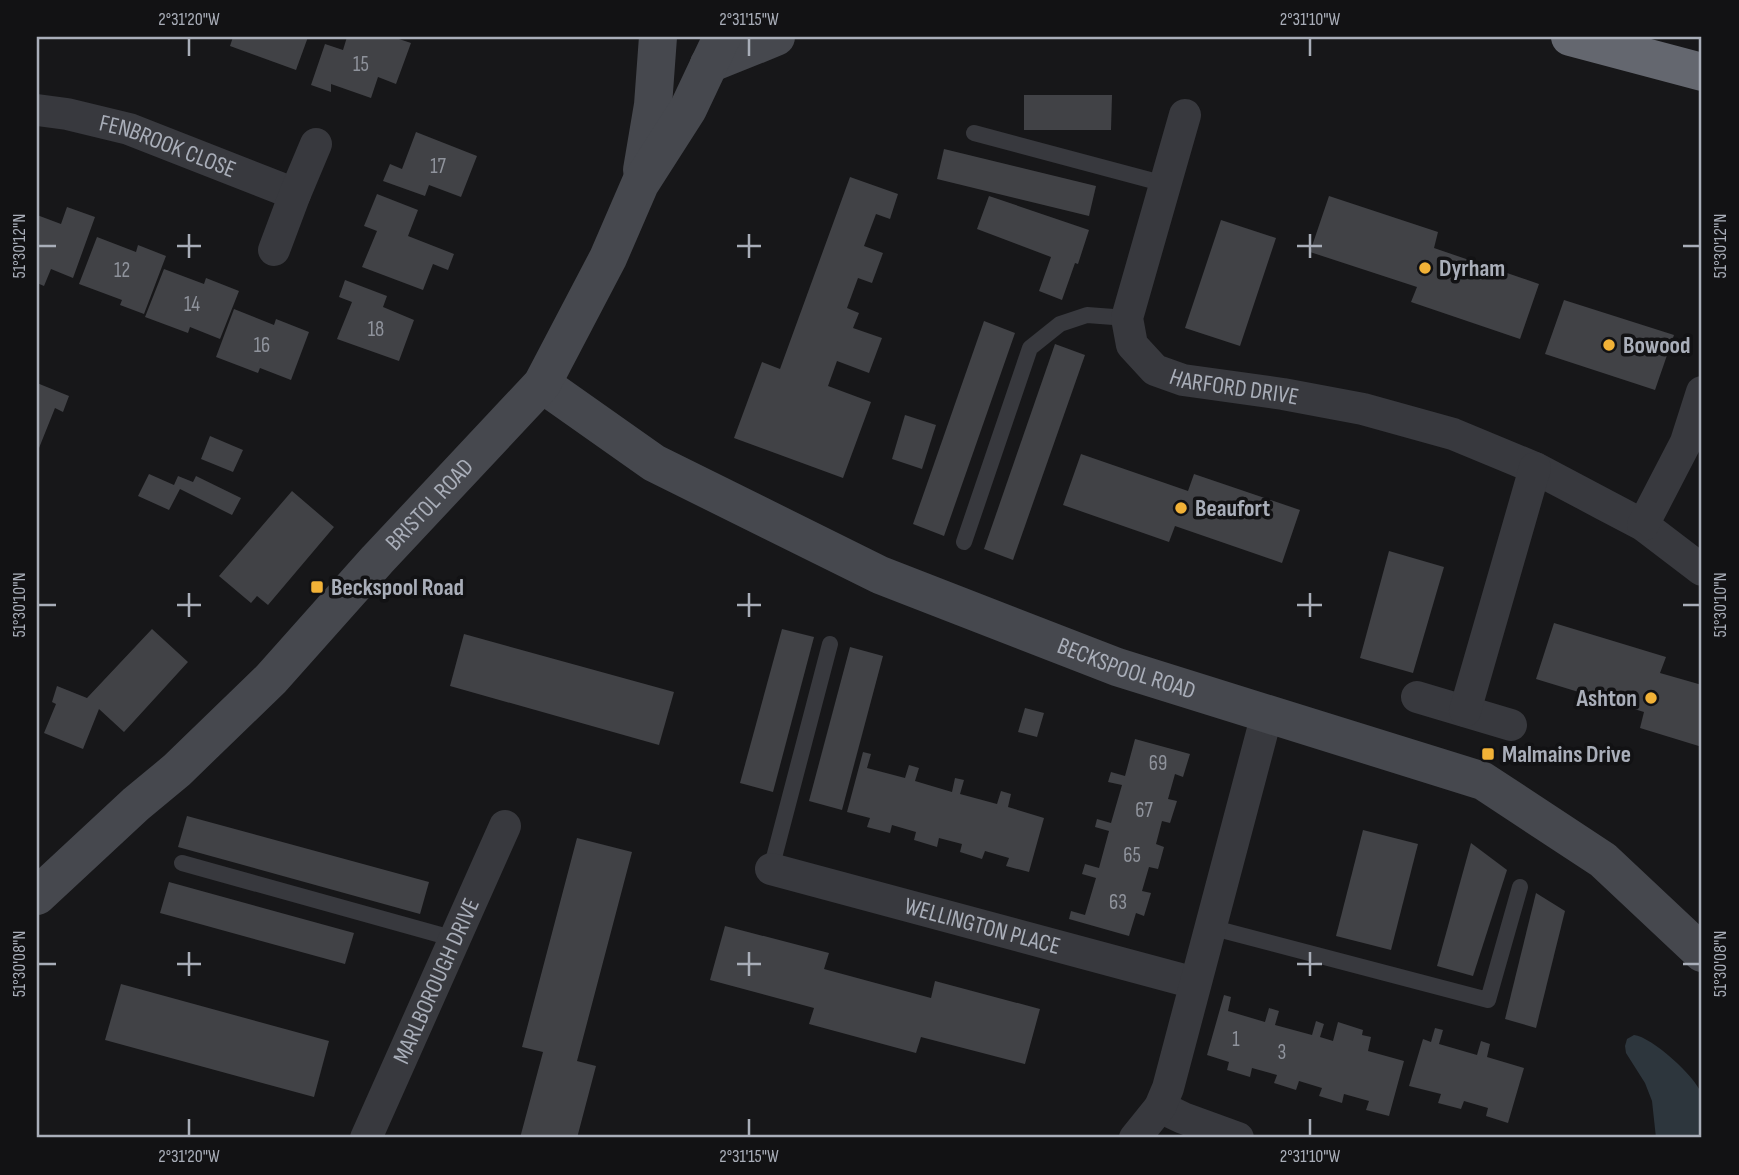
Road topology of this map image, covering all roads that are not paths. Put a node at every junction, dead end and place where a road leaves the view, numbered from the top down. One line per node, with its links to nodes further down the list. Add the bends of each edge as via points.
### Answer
1 (776, 37): 4 (street)
2 (1570, 37): 5 (highway)
3 (660, 44): 10 (street, BRISTOL ROAD)
4 (716, 50): 10 (street, BRISTOL ROAD, via 682,118)
5 (1702, 72)
6 (37, 110): 12 (street, FENBROOK CLOSE, via 129,129)
7 (1185, 115): 11 (street)
8 (974, 133): 11 (lane)
9 (316, 144): 12 (street)
10 (640, 184): 15 (street, BRISTOL ROAD, via 608,258)
11 (1165, 184): 14 (street)
12 (295, 194): 13 (street)
13 (274, 250)
14 (1127, 318): 17 (street, HARFORD DRIVE, via 1132,345 1155,370 1183,380 1363,409 1452,433); 19 (lane, via 1087,315 1060,324 1030,348)
15 (541, 384): 24 (street, BECKSPOOL ROAD, via 654,463 880,575 1117,667); 30 (street, BRISTOL ROAD, via 271,679)
16 (1702, 392): 18 (street, via 1686,442)
17 (1535, 468): 18 (street, HARFORD DRIVE); 23 (street)
18 (1643, 525): 20 (street, HARFORD DRIVE)
19 (964, 541)
20 (1702, 569)
21 (830, 644): 28 (lane)
22 (1417, 697): 23 (street)
23 (1465, 711): 25 (street)
24 (1266, 714): 31 (street); 33 (street, BECKSPOOL ROAD, via 1483,781 1603,860)
25 (1511, 725)
26 (505, 826): 32 (street, MARLBOROUGH DRIVE)
27 (182, 863): 32 (lane)
28 (772, 869): 34 (street, WELLINGTON PLACE)
29 (1520, 887): 31 (lane, via 1488,1000)
30 (37, 895)
31 (1210, 927): 34 (street)
32 (455, 939): 36 (street, MARLBOROUGH DRIVE)
33 (1702, 953)
34 (1195, 983): 35 (street)
35 (1160, 1107): 37 (street); 38 (street)
36 (366, 1138)
37 (1135, 1138)
38 (1238, 1138)

